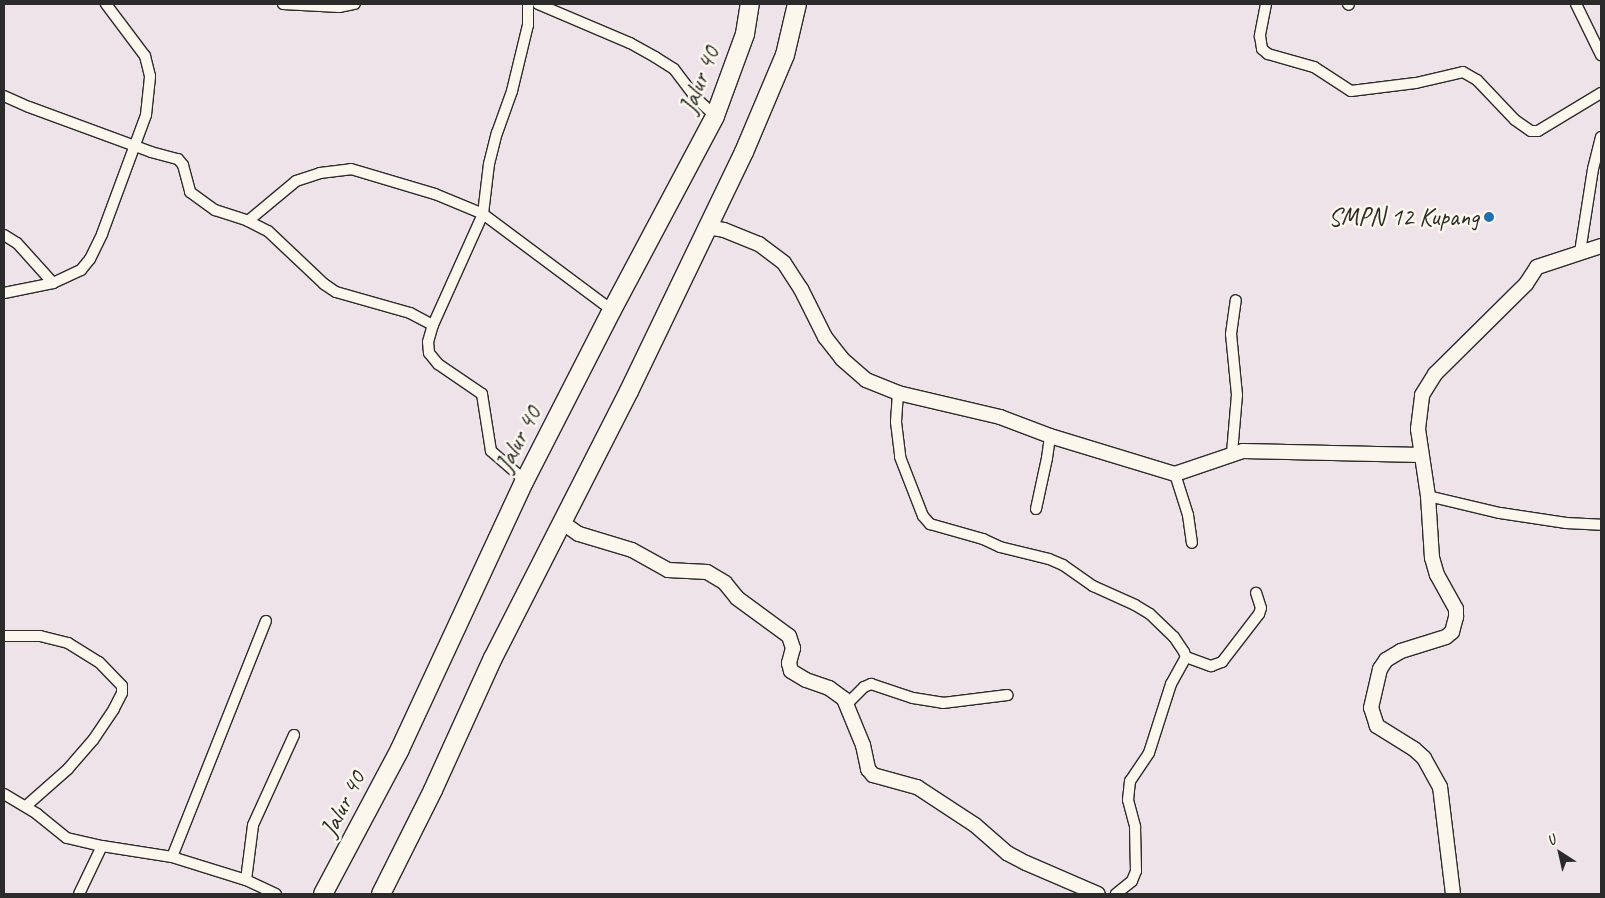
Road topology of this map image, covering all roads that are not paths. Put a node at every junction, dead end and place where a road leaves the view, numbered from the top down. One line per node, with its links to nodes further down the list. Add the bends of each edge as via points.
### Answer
1 (106, 4): 15 (street, via 145,56 148,68 146,115)
2 (283, 4): 3 (street, via 339,7)
3 (355, 4)
4 (528, 4): 16 (street, via 528,25 512,91 489,164)
5 (538, 4): 13 (street, via 656,57 674,69)
6 (750, 4): 13 (highway, Jalur 40, via 745,34)
7 (798, 4): 18 (highway, via 785,56 744,152)
8 (1266, 4): 11 (street, via 1260,36 1262,49 1268,54 1314,67 1352,91 1416,83 1463,72 1477,80 1515,120 1531,131 1538,131)
9 (1576, 4): 10 (street)
10 (1601, 55)
11 (1601, 93)
12 (4, 96): 15 (street)
13 (715, 116): 25 (highway, Jalur 40)
14 (1601, 137): 21 (street)
15 (134, 146): 17 (street, via 178,159 183,165 190,192 215,210); 22 (street, via 90,259 81,270)
16 (483, 214): 17 (street, via 435,194 351,169 320,173 296,181); 25 (street); 26 (street)
17 (248, 221): 26 (street, via 268,231 310,273 336,292 410,313)
18 (706, 227): 27 (street, via 724,230 759,244 784,263 825,337 842,359 866,380); 35 (highway, via 692,262)
19 (4, 235): 22 (street, via 17,243)
20 (1601, 246): 21 (street)
21 (1580, 252): 30 (street, via 1537,267 1526,284 1429,381 1422,395 1418,429)
22 (53, 282): 23 (street)
23 (4, 293)
24 (1236, 300): 29 (street, via 1231,334 1237,395)
25 (612, 310): 32 (highway, Jalur 40)
26 (434, 325): 32 (street, via 428,342 433,360 480,391 488,446)
27 (898, 393): 28 (street, via 1000,418); 41 (street, via 896,422 900,457 923,516 930,524 1063,565 1093,586 1150,614 1174,637)
28 (1050, 436): 31 (street); 34 (street)
29 (1232, 453): 30 (street, via 1243,450); 31 (street)
30 (1421, 455): 33 (street)
31 (1175, 474): 37 (street, via 1188,515)
32 (524, 482): 52 (highway, Jalur 40, via 400,749)
33 (1428, 496): 36 (street, via 1500,513); 56 (street, via 1432,558 1437,575 1456,609 1454,628 1446,637 1401,651 1386,660 1380,669 1370,708 1377,726 1424,758 1440,787)
34 (1036, 509)
35 (563, 523): 43 (street, via 579,534 632,550 668,570 707,572 725,583 737,598 789,636 793,648 789,663 791,671 834,691); 53 (highway)
36 (1601, 525)
37 (1192, 543)
38 (1256, 593): 41 (street, via 1259,614 1222,662 1211,666)
39 (266, 621): 48 (street)
40 (4, 636): 46 (street, via 40,636 68,643 99,662 122,686 114,709 93,740 68,769)
41 (1186, 657): 55 (street, via 1171,684 1149,753 1130,781 1128,800 1135,827 1136,871 1132,882)
42 (1008, 695): 43 (street, via 943,703 908,697 871,684)
43 (847, 704): 54 (street, via 863,745 868,769 875,776 917,787 975,825 1007,853)
44 (294, 735): 49 (street, via 253,825)
45 (4, 794): 46 (street)
46 (26, 806): 47 (street, via 67,838)
47 (102, 846): 48 (street); 50 (street)
48 (172, 857): 49 (street)
49 (246, 880): 51 (street)
50 (78, 894)
51 (276, 894)
52 (323, 894)
53 (381, 894)
54 (1098, 894)
55 (1116, 894)
56 (1453, 894)

